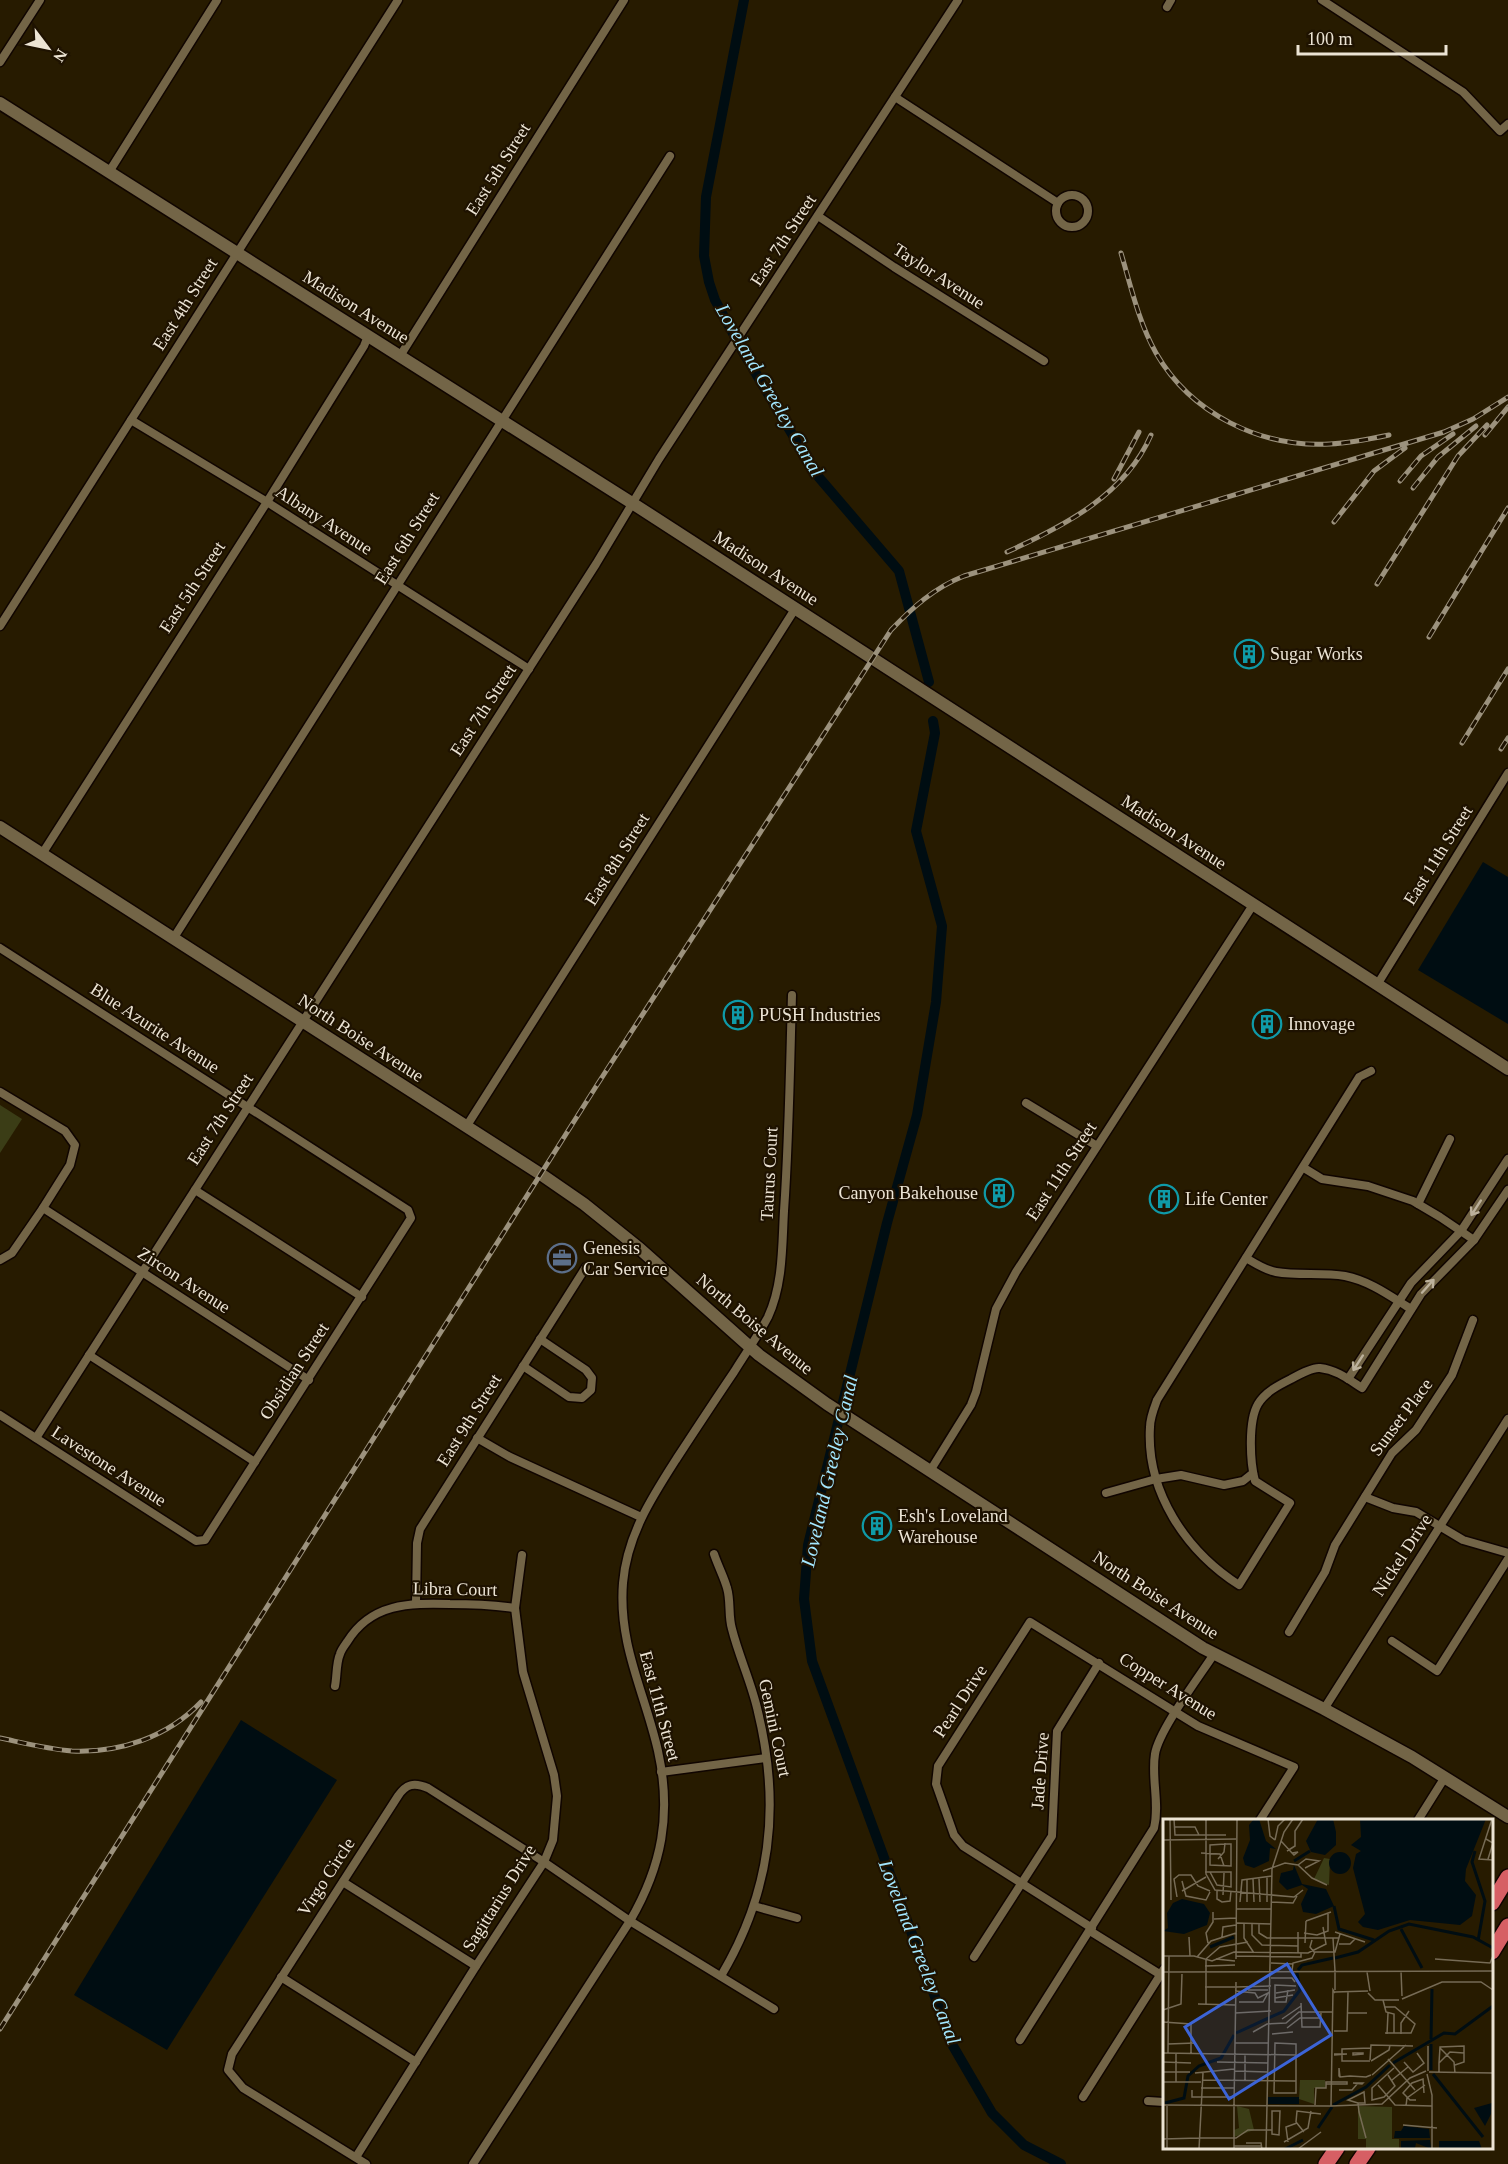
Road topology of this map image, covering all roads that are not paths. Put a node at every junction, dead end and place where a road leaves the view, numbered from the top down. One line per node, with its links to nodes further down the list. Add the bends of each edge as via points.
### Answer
1 (40, 0): 7 (street)
2 (217, 0): 12 (street)
3 (398, 0): 15 (street, East 4th Street)
4 (624, 0): 17 (street, East 5th Street)
5 (958, 0): 8 (street, East 7th Street)
6 (1322, 0): 10 (street, via 1463,92 1500,131)
7 (0, 62)
8 (895, 97): 13 (street); 14 (street, East 7th Street)
9 (0, 103): 12 (street, Madison Avenue)
10 (1508, 124)
11 (670, 156): 20 (street, East 6th Street)
12 (109, 172): 15 (street, Madison Avenue)
13 (1058, 204)
14 (818, 216): 18 (street, Taylor Avenue); 22 (street, East 7th Street)
15 (238, 253): 16 (street, Madison Avenue); 19 (street, East 4th Street)
16 (368, 336): 17 (street, Madison Avenue); 21 (street, East 5th Street)
17 (400, 356): 20 (street, Madison Avenue)
18 (1044, 361)
19 (131, 420): 21 (street, Albany Avenue); 25 (street, East 4th Street)
20 (501, 420): 22 (street, Madison Avenue); 23 (street, East 6th Street)
21 (267, 502): 23 (street, Albany Avenue); 29 (street, East 5th Street)
22 (632, 503): 24 (street, Madison Avenue); 26 (street, East 7th Street)
23 (396, 586): 26 (street, Albany Avenue); 31 (street, East 6th Street)
24 (795, 609): 30 (street, Madison Avenue); 41 (street, East 8th Street)
25 (0, 626)
26 (529, 669): 35 (street, East 7th Street)
27 (1508, 774): 33 (street, East 11th Street)
28 (0, 827): 29 (street, North Boise Avenue)
29 (42, 854): 31 (street, North Boise Avenue)
30 (1253, 905): 33 (street, Madison Avenue); 43 (street, East 11th Street)
31 (173, 939): 35 (street, North Boise Avenue)
32 (0, 948): 40 (street, Blue Azurite Avenue)
33 (1377, 985): 36 (street, Madison Avenue)
34 (792, 994): 62 (street, Taurus Court, via 780,1271 777,1293)
35 (303, 1022): 40 (street, East 7th Street); 41 (street, North Boise Avenue)
36 (1508, 1069)
37 (1371, 1071): 45 (street, via 1359,1077)
38 (0, 1092): 49 (street, via 65,1131 75,1145 70,1165)
39 (1026, 1103): 43 (street)
40 (248, 1107): 46 (street, East 7th Street); 50 (street, Blue Azurite Avenue)
41 (466, 1127): 62 (street, North Boise Avenue, via 584,1204)
42 (1450, 1139): 48 (street)
43 (1097, 1146): 72 (street, East 11th Street, via 999,1300 971,1405)
44 (1508, 1159): 51 (street, one-way to 51)
45 (1304, 1168): 48 (street, via 1322,1179 1368,1186); 53 (street)
46 (195, 1190): 56 (street, East 7th Street); 57 (street)
47 (1508, 1190): 52 (street)
48 (1418, 1204): 51 (street)
49 (43, 1208): 54 (street, via 12,1253); 56 (street, Zircon Avenue)
50 (411, 1215): 57 (street, Obsidian Street, via 411,1221)
51 (1461, 1231): 52 (street); 58 (street)
52 (1474, 1240): 59 (street, one-way to 52)
53 (1246, 1258): 58 (street, via 1276,1272 1344,1276); 74 (street, via 1157,1400 1150,1425)
54 (1, 1260)
55 (586, 1267): 61 (street, East 9th Street)
56 (142, 1272): 63 (street, East 7th Street); 66 (street, Zircon Avenue)
57 (362, 1297): 66 (street, Obsidian Street)
58 (1398, 1301): 59 (street); 65 (street, one-way to 65)
59 (1411, 1309): 65 (street, via 1362,1388)
60 (1473, 1320): 76 (street, Sunset Place, via 1452,1375 1416,1430 1392,1453)
61 (540, 1339): 64 (street, East 9th Street); 64 (street, via 586,1370 592,1378 591,1390 582,1398 569,1397)
62 (750, 1347): 72 (street, North Boise Avenue, via 827,1404); 77 (street, East 11th Street)
63 (89, 1355): 69 (street, East 7th Street); 71 (street)
64 (523, 1366): 70 (street, East 9th Street)
65 (1348, 1379): 73 (street, via 1338,1372 1317,1368 1271,1390 1257,1405 1251,1435)
66 (309, 1380): 71 (street, Obsidian Street)
67 (0, 1415): 69 (street, Lavestone Avenue)
68 (1508, 1419): 78 (street, Nickel Drive)
69 (36, 1438): 79 (street, Lavestone Avenue)
70 (477, 1438): 77 (street); 84 (street, East 9th Street, via 420,1529)
71 (255, 1462): 79 (street, Obsidian Street)
72 (930, 1471): 89 (street, North Boise Avenue)
73 (1253, 1473): 74 (street, via 1224,1485 1182,1475); 74 (street, via 1255,1481 1290,1503 1239,1585 1205,1560 1180,1530 1163,1501)
74 (1156, 1479): 75 (street)
75 (1106, 1493)
76 (1365, 1497): 78 (street, via 1416,1512); 87 (street, Sunset Place)
77 (641, 1516): 95 (street, East 11th Street, via 623,1581 626,1645)
78 (1440, 1526): 80 (street, via 1462,1540); 92 (street, Nickel Drive)
79 (201, 1541)
80 (1508, 1553)
81 (714, 1554): 94 (street, Gemini Court, via 728,1590 731,1628 758,1710)
82 (522, 1556): 85 (street, Sagittarius Drive)
83 (1508, 1559): 88 (street, via 1437,1671)
84 (416, 1603): 85 (street, Libra Court); 91 (street, Libra Court, via 380,1612 358,1627 340,1654)
85 (515, 1608): 100 (street, Sagittarius Drive, via 523,1672 557,1796 553,1840)
86 (1030, 1622): 90 (street, Copper Avenue); 103 (street, Pearl Drive, via 938,1766 936,1784 954,1835 963,1846)
87 (1288, 1632)
88 (1392, 1641)
89 (1214, 1654): 92 (street, North Boise Avenue); 93 (street)
90 (1099, 1663): 93 (street, Copper Avenue); 103 (street, Jade Drive, via 1057,1731 1052,1836)
91 (335, 1686)
92 (1324, 1709): 96 (street, North Boise Avenue)
93 (1176, 1713): 98 (street, Copper Avenue, via 1212,1733 1294,1767); 109 (street, via 1155,1753 1155,1828)
94 (766, 1758): 95 (street); 105 (street, Gemini Court, via 771,1788 769,1835 766,1865)
95 (661, 1772): 107 (street, East 11th Street, via 664,1809 658,1857)
96 (1445, 1777): 97 (street, North Boise Avenue); 99 (street)
97 (1508, 1817)
98 (1261, 1819)
99 (1419, 1819)
100 (544, 1862): 102 (street, Virgo Circle, via 428,1788 412,1784 402,1790); 107 (street, Virgo Circle); 112 (street, Sagittarius Drive)
101 (1508, 1877): 104 (highway)
102 (343, 1882): 112 (street); 115 (street, Virgo Circle)
103 (1022, 1883): 109 (street, Pearl Drive); 111 (street, Jade Drive)
104 (1493, 1900)
105 (754, 1906): 106 (street); 114 (street, Gemini Court)
106 (797, 1918)
107 (630, 1921): 114 (street, Virgo Circle); 125 (street, East 11th Street)
108 (1508, 1926): 110 (highway)
109 (1091, 1929): 113 (street, Pearl Drive); 117 (street)
110 (1493, 1949)
111 (974, 1958)
112 (476, 1966): 118 (street, Sagittarius Drive)
113 (1163, 1972): 119 (street)
114 (721, 1976): 116 (street, Virgo Circle)
115 (281, 1977): 118 (street); 123 (street, Virgo Circle, via 232,2054 228,2070 243,2088)
116 (774, 2009)
117 (1020, 2040)
118 (416, 2062): 123 (street, Sagittarius Drive)
119 (1083, 2097)
120 (1148, 2101): 121 (street)
121 (1163, 2102)
122 (1367, 2149): 126 (highway)
123 (356, 2157): 124 (street, Virgo Circle)
124 (366, 2164)
125 (473, 2164)
126 (1357, 2164)

